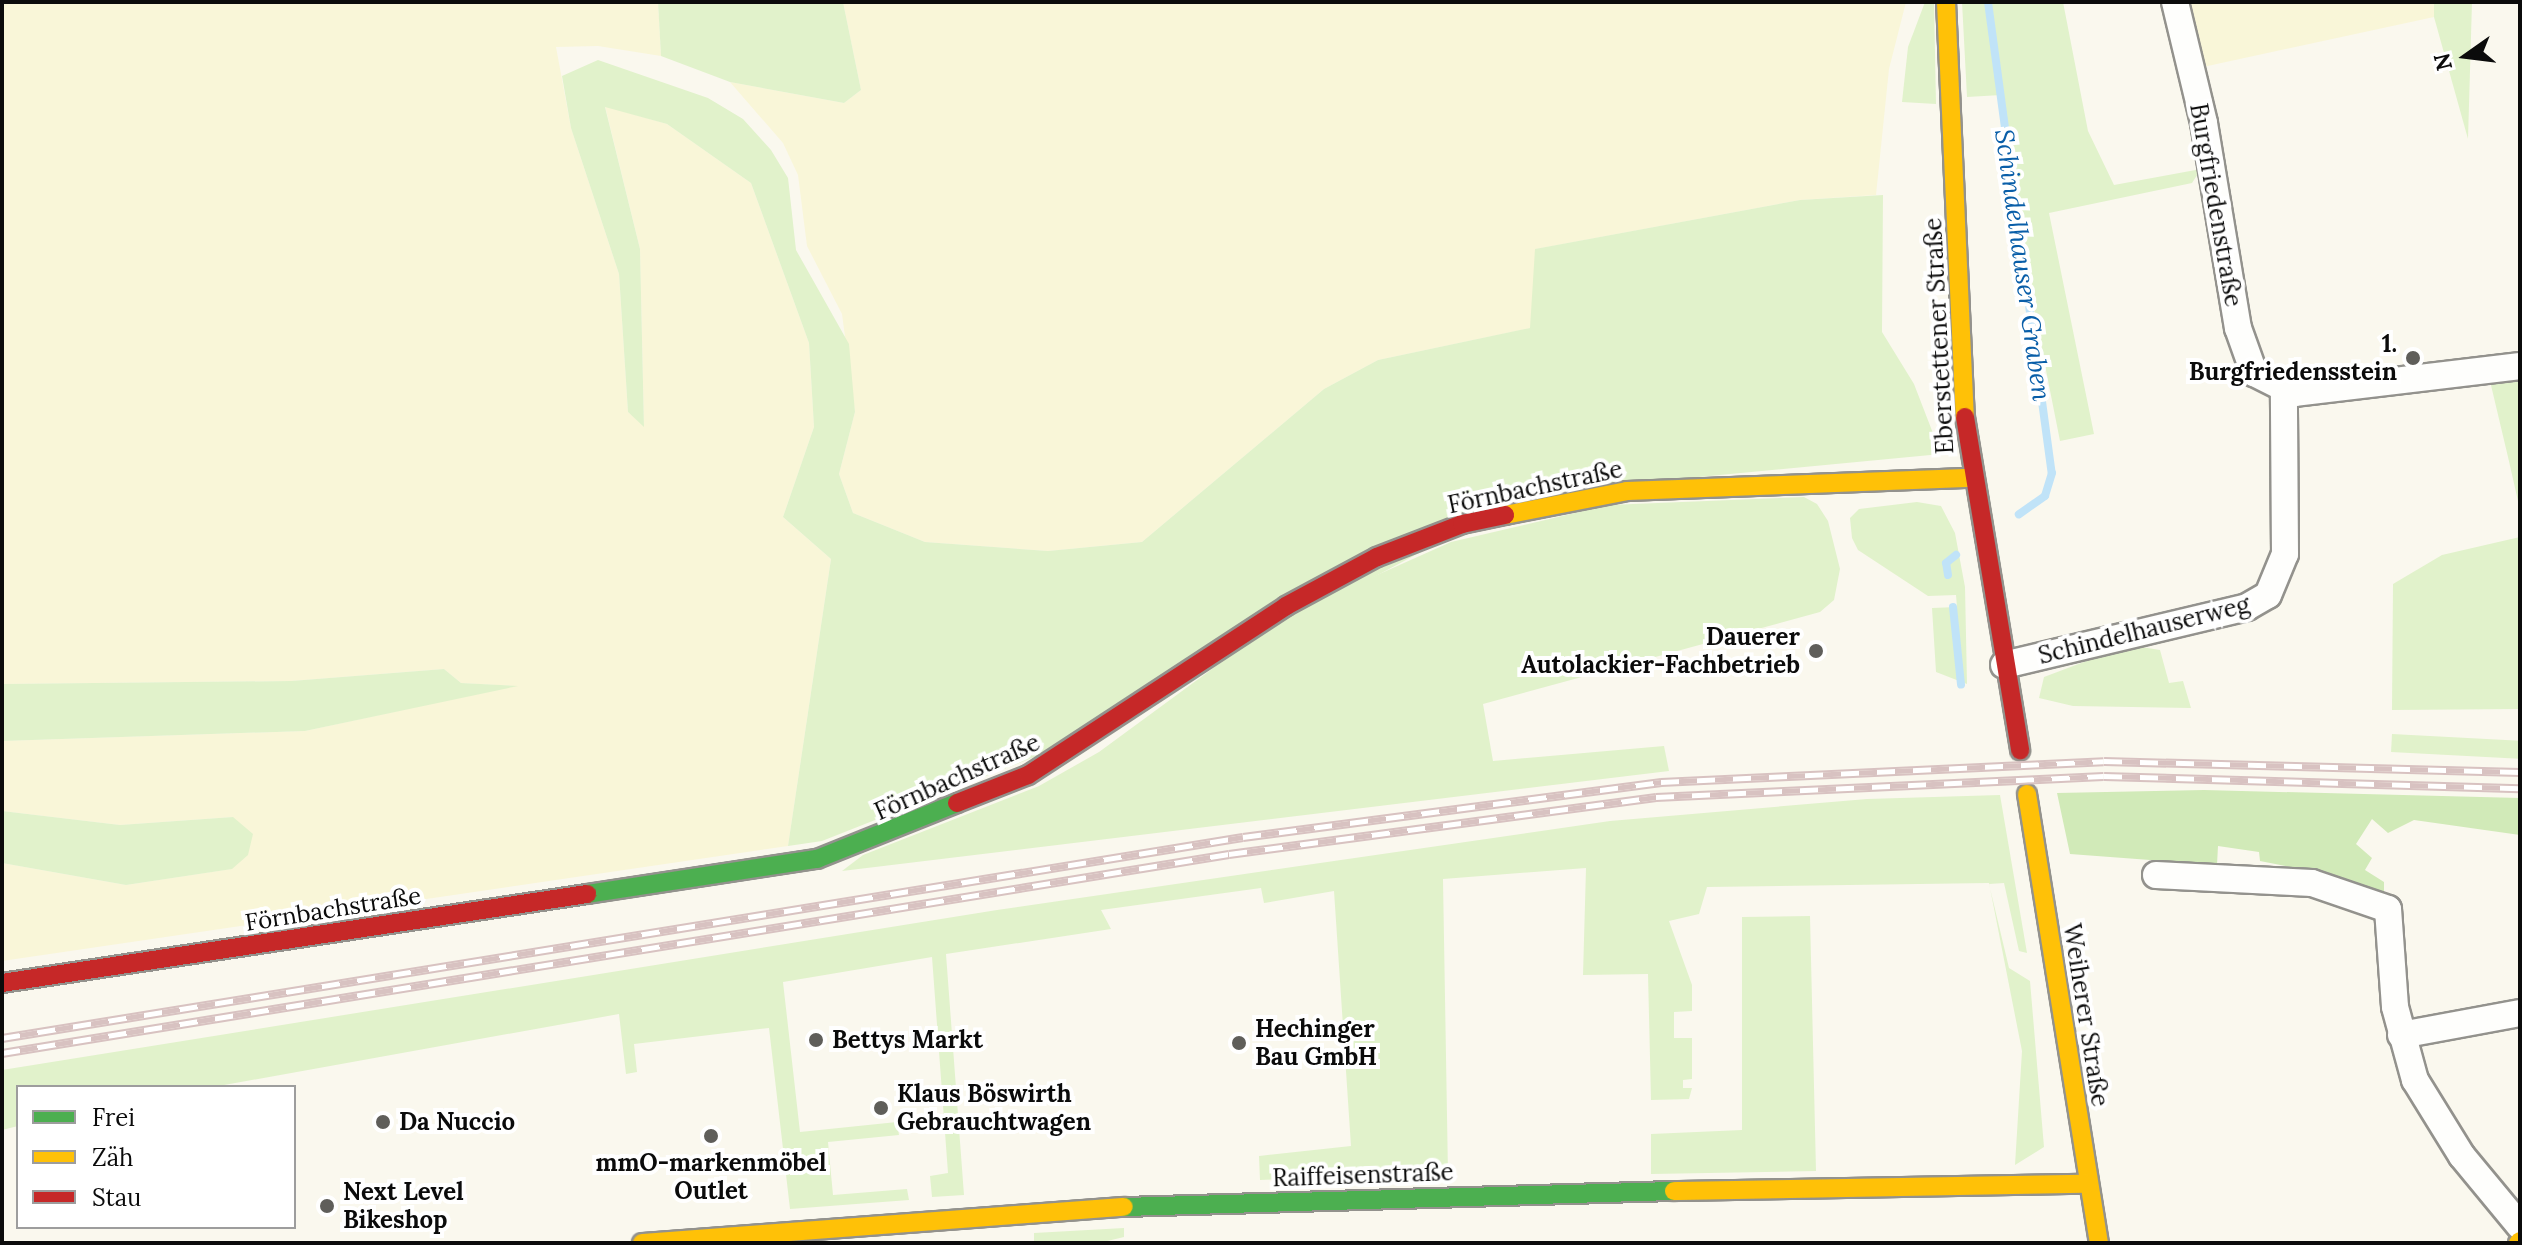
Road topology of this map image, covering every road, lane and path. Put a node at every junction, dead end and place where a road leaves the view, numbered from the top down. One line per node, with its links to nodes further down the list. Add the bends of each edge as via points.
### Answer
1 (1946, 2): 5 (street, Eberstettener Straße)
2 (2175, 2): 4 (street, Burgfriedenstraße, via 2204,123 2241,343 2254,373)
3 (2520, 366): 4 (street)
4 (2284, 392): 6 (street, Schindelhauserweg, via 2285,554 2268,595 2247,607)
5 (1972, 478): 6 (street, Eberstettener Straße); 10 (street, Förnbachstraße, via 1627,491 1462,524 1366,562 1286,606 1028,775 817,859)
6 (2004, 665): 7 (street)
7 (2020, 750)
8 (2027, 794): 13 (street, Weiherer Straße)
9 (2156, 875): 12 (street, via 2302,882 2382,904 2390,917)
10 (2, 983)
11 (2520, 1013): 12 (street)
12 (2401, 1035): 14 (street, via 2435,1115)
13 (2088, 1184): 15 (street, Raiffeisenstraße, via 1486,1194 1024,1211); 16 (street, Weiherer Straße)
14 (2520, 1226)
15 (642, 1243)
16 (2099, 1243)

